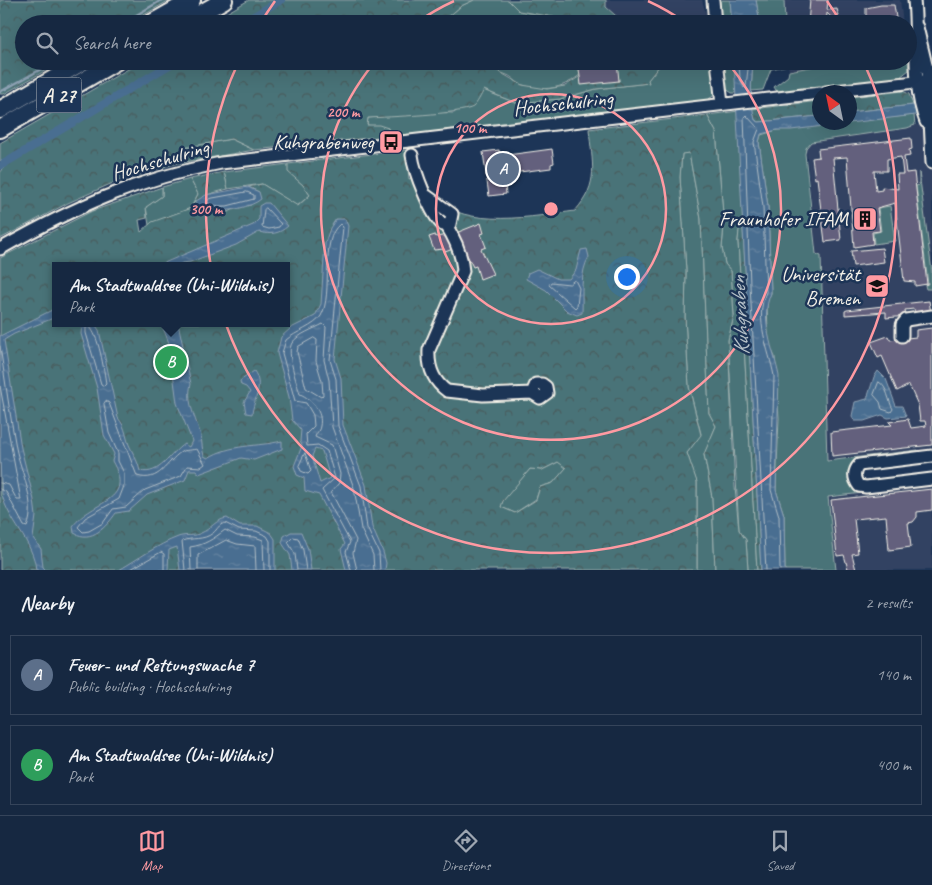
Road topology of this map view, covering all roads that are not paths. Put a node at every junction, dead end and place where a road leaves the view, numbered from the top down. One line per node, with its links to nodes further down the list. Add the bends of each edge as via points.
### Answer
1 (192, 0): 5 (highway)
2 (224, 0): 6 (highway)
3 (713, 0): 7 (street)
4 (914, 0): 8 (street)
5 (166, 15)
6 (198, 15)
7 (714, 15)
8 (916, 15)
9 (917, 27): 13 (street)
10 (69, 70): 17 (highway, A 27)
11 (102, 70): 18 (highway, A 27)
12 (719, 70): 16 (street)
13 (926, 81): 14 (street); 20 (street, via 924,102)
14 (857, 89)
15 (812, 94): 16 (street, Hochschulring)
16 (722, 104): 19 (street, Hochschulring)
17 (0, 110)
18 (0, 129)
19 (411, 148): 21 (street, via 415,172); 23 (street, Hochschulring, via 251,158 164,175 74,208)
20 (932, 163)
21 (427, 196): 22 (street, via 441,224); 22 (street, via 452,214)
22 (446, 225): 26 (street, via 462,260 463,271 428,350 431,373 447,391 483,395)
23 (0, 248)
24 (932, 316): 25 (street, via 906,320 902,325)
25 (902, 336)
26 (532, 393)
27 (932, 456): 28 (street, via 859,465 854,476 859,486)
28 (932, 479)

